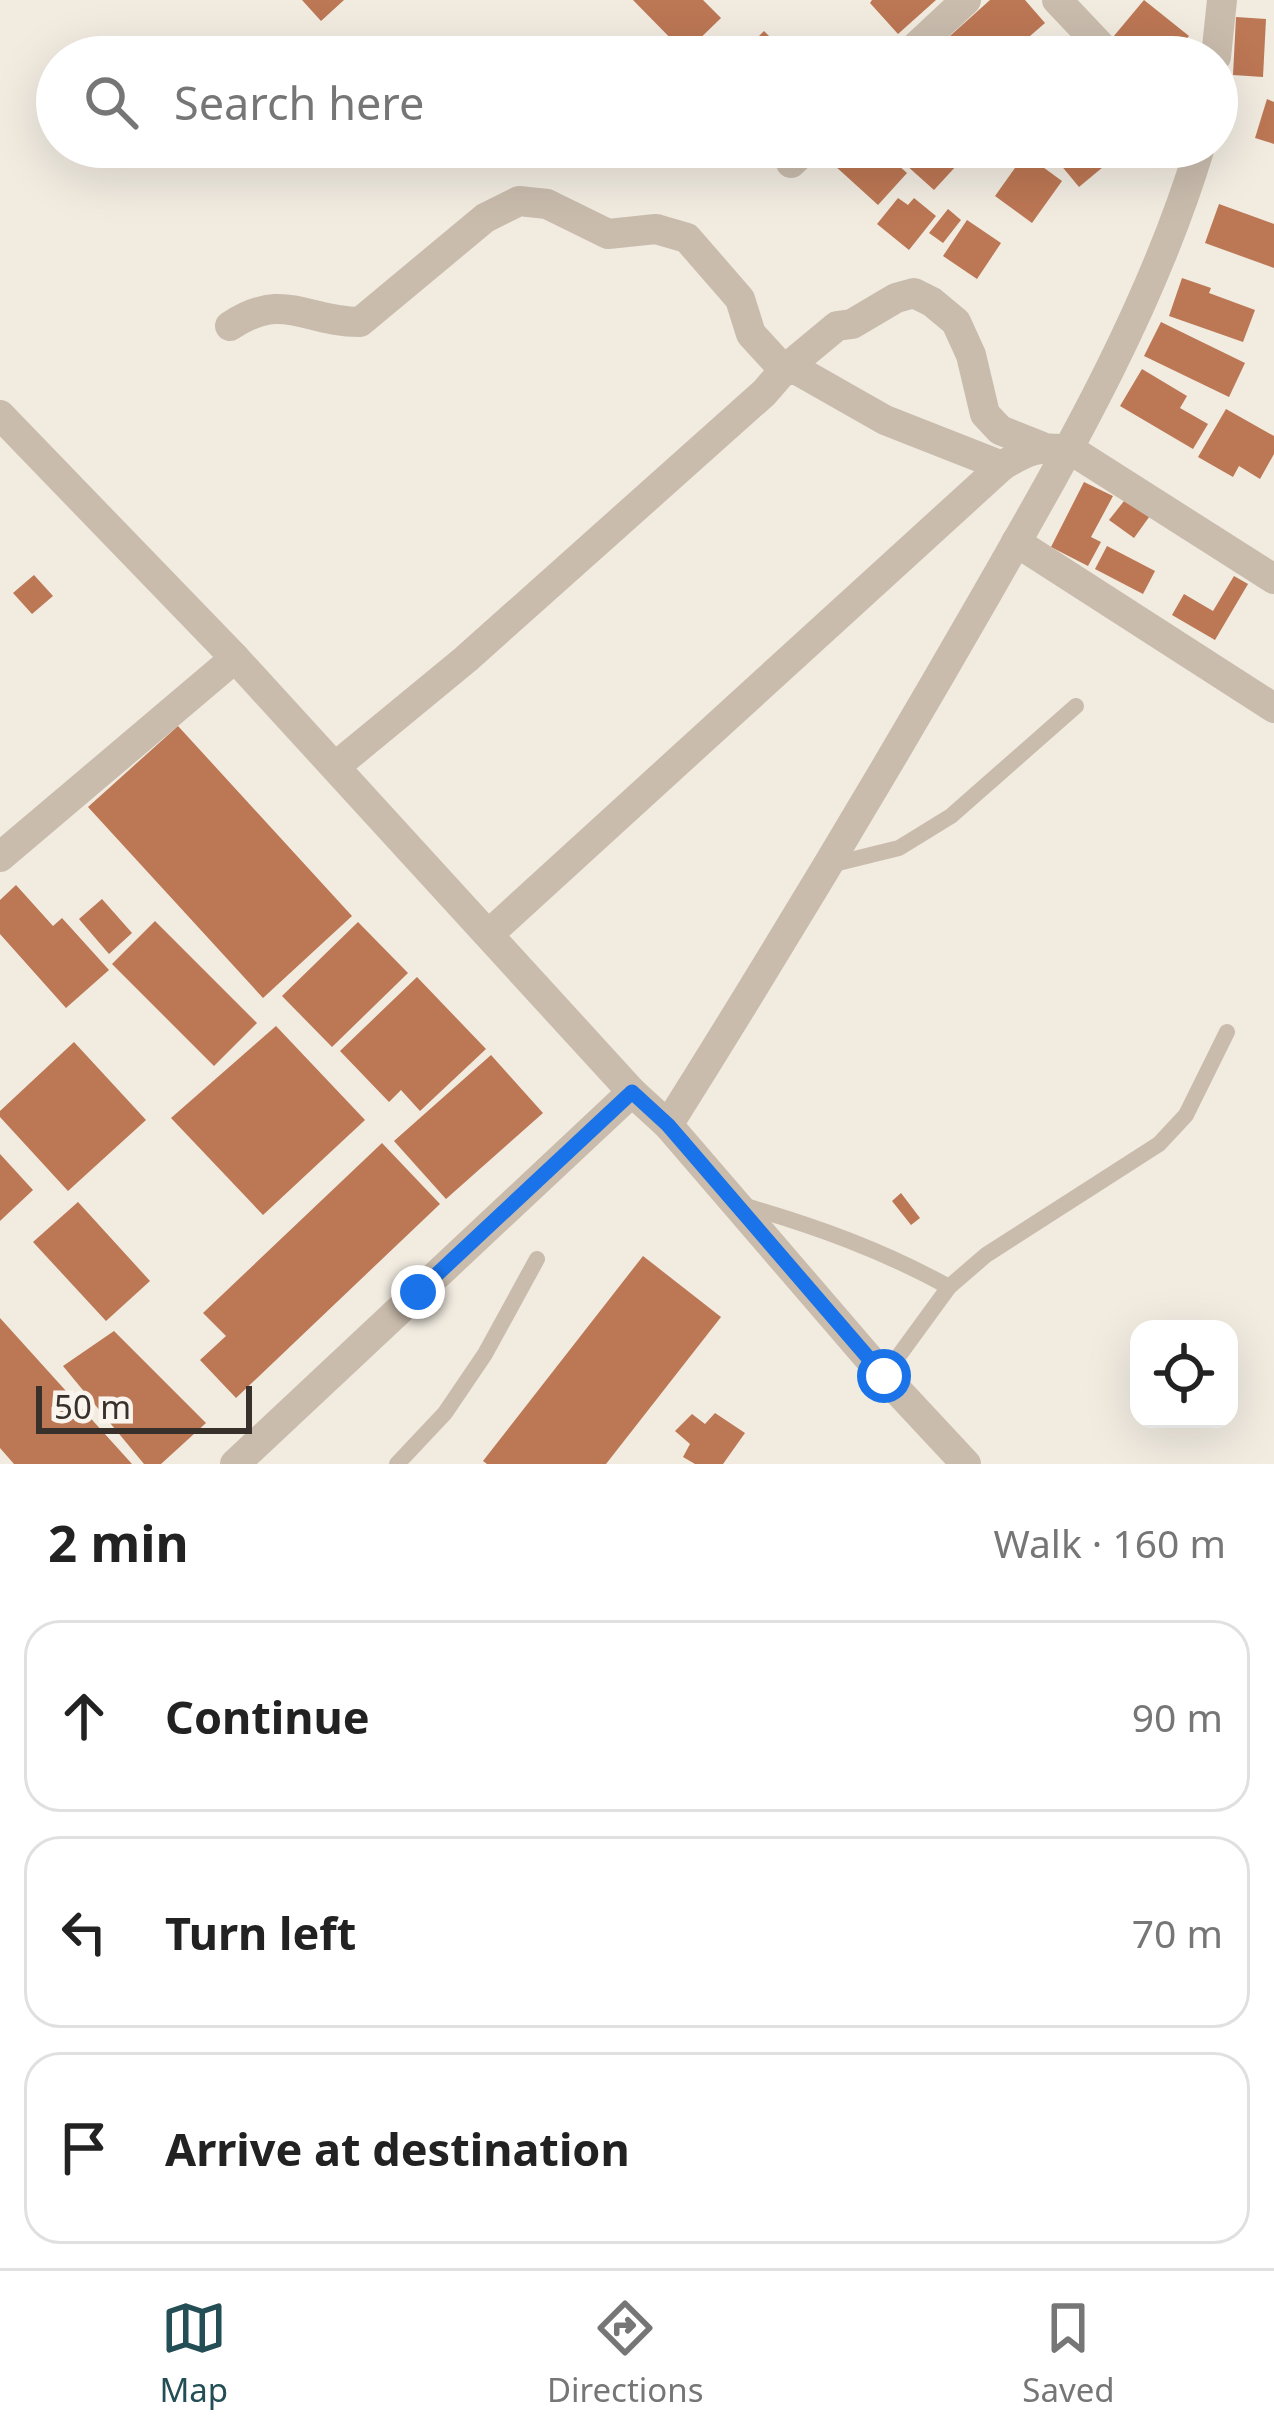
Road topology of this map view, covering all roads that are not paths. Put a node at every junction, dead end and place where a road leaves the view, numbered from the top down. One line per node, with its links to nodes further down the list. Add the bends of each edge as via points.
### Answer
1 (966, 0): 4 (street)
2 (1057, 0): 5 (street)
3 (1222, 0): 6 (street)
4 (927, 36)
5 (1091, 36)
6 (1218, 36)
7 (1192, 168): 11 (street, via 1155,274)
8 (230, 326): 9 (street, via 278,307 360,322 470,229 519,201 547,204 608,234 656,230 687,238 740,299 751,334)
9 (784, 370): 11 (street, via 837,326 914,293 956,322 985,415 1000,430); 12 (street); 18 (street)
10 (0, 415): 15 (street)
11 (1056, 448): 12 (street); 13 (street); 14 (street)
12 (1002, 466): 21 (street)
13 (1016, 542): 17 (street); 20 (street)
14 (1274, 579)
15 (235, 658): 18 (street); 19 (street)
16 (1076, 706): 20 (lane, via 951,816 899,848)
17 (1274, 708)
18 (336, 766): 21 (street)
19 (0, 857)
20 (830, 866): 24 (street)
21 (490, 933): 23 (street)
22 (1227, 1032): 27 (lane, via 1186,1115 1160,1144)
23 (632, 1092): 24 (street); 29 (street)
24 (668, 1125): 25 (street)
25 (736, 1204): 27 (lane, via 830,1230); 28 (street)
26 (537, 1259): 30 (lane, via 445,1413)
27 (949, 1287): 28 (lane)
28 (884, 1376): 31 (street)
29 (235, 1464)
30 (397, 1464)
31 (966, 1464)

